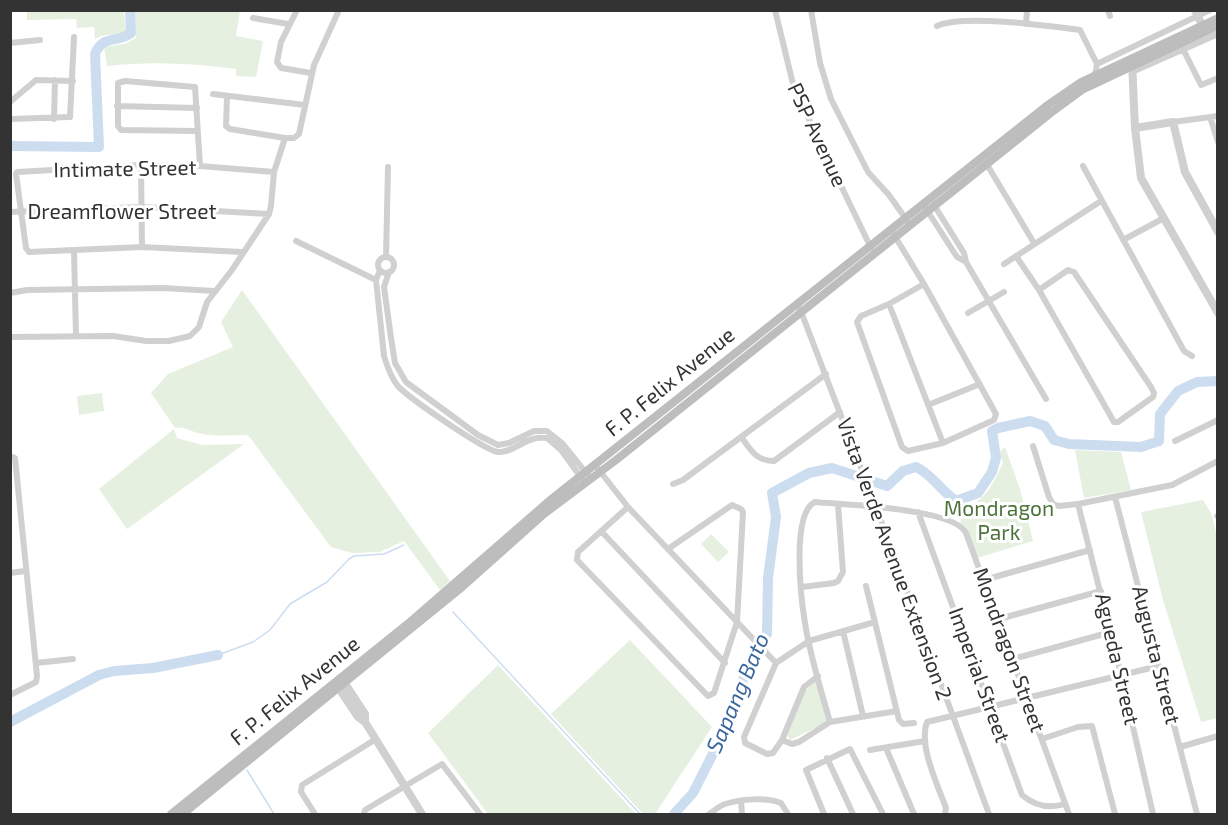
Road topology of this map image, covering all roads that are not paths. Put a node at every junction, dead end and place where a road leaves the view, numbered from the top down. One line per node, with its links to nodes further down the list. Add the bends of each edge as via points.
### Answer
1 (297, 10): 10 (street)
2 (339, 10): 22 (street)
3 (775, 10): 63 (street, PSP Avenue, via 794,88)
4 (811, 10): 55 (street, via 831,99 868,172)
5 (1027, 10): 11 (street)
6 (1210, 10): 7 (street)
7 (1196, 13): 12 (street); 20 (street)
8 (253, 18): 10 (street)
9 (1218, 18): 12 (main road, F. P. Felix Avenue)
10 (288, 24): 22 (street, via 278,65)
11 (1026, 24): 13 (street, via 959,22); 20 (street, via 1080,30)
12 (1202, 25): 21 (main road, F. P. Felix Avenue)
13 (937, 26)
14 (1218, 26): 21 (main road, F. P. Felix Avenue)
15 (1218, 34): 19 (street)
16 (74, 37): 26 (street)
17 (40, 40): 18 (street)
18 (10, 43)
19 (1184, 49): 21 (street); 24 (street, via 1200,84)
20 (1097, 64): 23 (street)
21 (1132, 69): 23 (main road, F. P. Felix Avenue); 38 (street); 42 (main road, F. P. Felix Avenue, via 1082,90)
22 (311, 73): 30 (street)
23 (1095, 75): 42 (main road, F. P. Felix Avenue, via 1053,101)
24 (1218, 78)
25 (55, 80): 26 (street); 29 (street, via 36,80); 36 (street)
26 (73, 81): 36 (street, via 71,116)
27 (213, 94): 28 (street)
28 (227, 96): 30 (street); 40 (street, via 226,126 230,129)
29 (10, 102)
30 (305, 105): 40 (street, via 299,134)
31 (117, 106): 32 (street); 32 (street, via 117,86 124,81 191,85 197,90); 39 (street, via 118,126 124,131)
32 (197, 108): 39 (street)
33 (1218, 116): 34 (street)
34 (1210, 117): 37 (street); 41 (street)
35 (10, 119): 36 (street)
36 (54, 119)
37 (1173, 122): 38 (street); 56 (street, via 1185,172)
38 (1135, 128): 54 (street, via 1141,178)
39 (197, 131): 44 (street)
40 (285, 138): 47 (street)
41 (1218, 142)
42 (984, 161): 50 (main road, F. P. Felix Avenue); 60 (street)
43 (141, 165): 44 (street, Intimate Street); 49 (street); 52 (street, Intimate Street, via 17,172)
44 (200, 166): 47 (street, Intimate Street)
45 (1083, 166): 48 (street)
46 (388, 167): 66 (street)
47 (274, 172): 53 (street)
48 (1101, 201): 58 (street); 60 (street)
49 (142, 207): 52 (street, Dreamflower Street); 53 (street, Dreamflower Street); 61 (street)
50 (928, 207): 55 (main road, F. P. Felix Avenue); 77 (street)
51 (10, 212): 52 (street, Dreamflower Street)
52 (21, 212): 62 (street, Intimate Street, via 29,252)
53 (269, 214): 64 (street)
54 (1164, 218): 58 (street); 80 (street)
55 (908, 221): 57 (main road, F. P. Felix Avenue)
56 (1218, 232)
57 (893, 233): 63 (main road, F. P. Felix Avenue); 71 (street)
58 (1123, 240): 84 (street, via 1184,351)
59 (296, 241): 70 (street)
60 (1034, 243): 65 (street)
61 (142, 247): 62 (street); 64 (street)
62 (74, 250): 72 (street)
63 (872, 251): 79 (main road, F. P. Felix Avenue)
64 (243, 252): 74 (street)
65 (1016, 256): 67 (street); 73 (street)
66 (386, 257): 68 (street, via 380,260); 69 (street, via 394,262)
67 (1004, 264)
68 (380, 270): 69 (street); 70 (street)
69 (389, 272): 85 (street, via 384,287)
70 (376, 280): 86 (street)
71 (924, 284): 78 (street); 88 (street)
72 (76, 290): 74 (street); 76 (street); 82 (street)
73 (1039, 290): 73 (street, via 1114,422 1154,397 1072,270)
74 (215, 291): 82 (street, via 199,327 190,336 169,341)
75 (1004, 292): 77 (street)
76 (10, 293)
77 (989, 301): 81 (street); 89 (street)
78 (890, 304): 90 (street); 97 (street, via 861,316 857,324 902,447 910,451)
79 (799, 307): 87 (street, Vista Verde Avenue Extension 2); 101 (main road, F. P. Felix Avenue)
80 (1217, 311)
81 (968, 314)
82 (76, 336): 83 (street)
83 (10, 337)
84 (1192, 356)
85 (396, 363): 86 (street); 92 (street, via 406,382)
86 (387, 368): 93 (street, via 398,386)
87 (826, 374): 91 (street, Vista Verde Avenue Extension 2); 95 (street)
88 (980, 384): 90 (street); 97 (street, via 996,417)
89 (1046, 399)
90 (927, 405): 97 (street)
91 (840, 412): 95 (street, via 774,461 755,456); 108 (street, Vista Verde Avenue Extension 2)
92 (449, 414): 93 (street); 102 (street, via 498,445 534,431 547,431 562,443)
93 (443, 420): 102 (street, via 497,452 509,451 534,438 547,438)
94 (1218, 420): 96 (street)
95 (741, 438): 103 (street)
96 (1175, 441)
97 (943, 443)
98 (1033, 446): 105 (street, via 1053,504)
99 (11, 456): 113 (street, via 15,458)
100 (1218, 462): 104 (street, via 1172,485)
101 (598, 468): 102 (main road, F. P. Felix Avenue); 107 (street)
102 (585, 478): 133 (main road, F. P. Felix Avenue, via 480,572)
103 (673, 484)
104 (1115, 497): 105 (street); 130 (street, Augusta Street)
105 (1078, 504): 112 (street, Agueda Street)
106 (838, 505): 108 (street, Mondragon Street); 117 (street, Mondragon Street, via 815,502 807,508 799,564); 117 (street, via 843,572 834,583)
107 (628, 507): 110 (street); 111 (street)
108 (876, 507): 109 (street, Mondragon Street); 139 (street, Vista Verde Avenue Extension 2)
109 (918, 512): 115 (street, Mondragon Street, via 961,525); 136 (street, Imperial Street)
110 (601, 531): 128 (street); 128 (street, via 578,552 577,560 708,696 714,693)
111 (668, 549): 120 (street); 120 (street, via 732,505 741,509)
112 (1090, 550): 115 (street); 118 (street, Agueda Street)
113 (25, 571): 114 (street); 127 (street)
114 (10, 573)
115 (984, 580): 119 (street, Mondragon Street)
116 (866, 586): 121 (street)
117 (802, 587): 124 (street, Mondragon Street)
118 (1101, 591): 119 (street); 123 (street, Agueda Street)
119 (999, 619): 126 (street, Mondragon Street)
120 (737, 622): 128 (street); 129 (street)
121 (875, 622): 122 (street); 137 (street)
122 (843, 631): 124 (street); 138 (street)
123 (1111, 632): 126 (street); 131 (street, Agueda Street)
124 (809, 641): 129 (street); 132 (street, Mondragon Street)
125 (73, 659): 127 (street)
126 (1013, 659): 135 (street, Mondragon Street)
127 (36, 663): 134 (street, via 36,682)
128 (725, 663)
129 (776, 663): 145 (street, via 744,737 745,743 771,754)
130 (1159, 666): 131 (street); 148 (street, Augusta Street)
131 (1121, 675): 135 (street); 172 (street, Agueda Street)
132 (818, 676): 140 (street, Mondragon Street); 145 (street, via 804,687)
133 (340, 682): 143 (street, via 358,717); 155 (main road, F. P. Felix Avenue); 156 (main road, F. P. Felix Avenue)
134 (10, 695)
135 (1028, 698): 136 (street); 144 (street, Mondragon Street)
136 (991, 707): 139 (street); 154 (street, Imperial Street, via 1022,795 1040,805)
137 (897, 711): 138 (street); 141 (street, via 901,723)
138 (863, 716): 140 (street)
139 (951, 716): 146 (street, via 927,722); 169 (street, Vista Verde Avenue Extension 2)
140 (830, 722): 145 (street, via 800,742)
141 (914, 723)
142 (1216, 737): 147 (street); 148 (street)
143 (376, 739): 152 (street); 157 (street, via 302,785 301,792)
144 (1042, 739): 154 (street, Mondragon Street); 171 (street, via 1092,726)
145 (782, 740)
146 (925, 741): 149 (street); 168 (street)
147 (1218, 744)
148 (1180, 747): 173 (street, Augusta Street)
149 (886, 748): 150 (street); 167 (street)
150 (870, 750)
151 (827, 758): 164 (street, via 806,772); 165 (street); 166 (street, via 851,749)
152 (405, 785): 158 (street); 159 (street); 160 (street, via 442,764)
153 (741, 801): 161 (street, via 722,805); 162 (street); 163 (street, via 777,801)
154 (1065, 804): 170 (street, Mondragon Street)
155 (171, 814)
156 (183, 814)
157 (315, 814)
158 (364, 814)
159 (422, 814)
160 (480, 814)
161 (709, 814)
162 (742, 814)
163 (788, 814)
164 (824, 814)
165 (853, 814)
166 (883, 814)
167 (914, 814)
168 (945, 814)
169 (989, 814)
170 (1070, 814)
171 (1114, 814)
172 (1153, 814)
173 (1197, 814)

